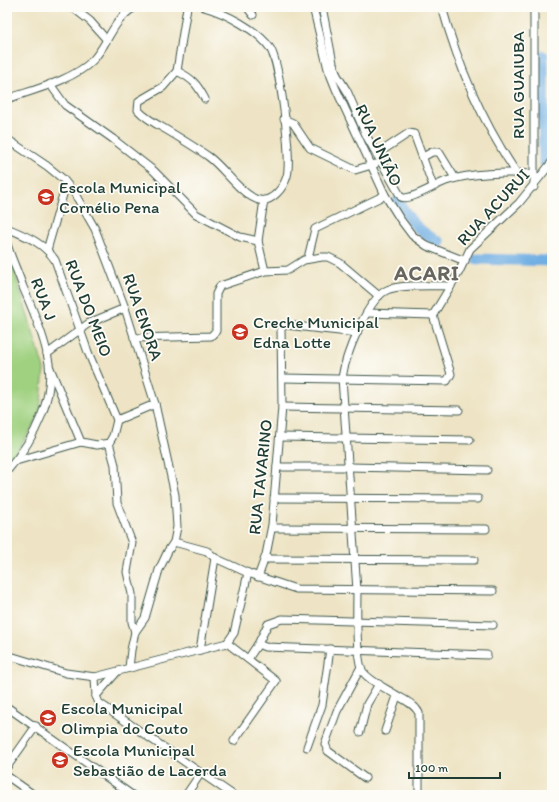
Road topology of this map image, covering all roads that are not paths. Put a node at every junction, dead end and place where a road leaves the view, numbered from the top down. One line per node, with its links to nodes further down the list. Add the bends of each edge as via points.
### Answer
1 (72, 7): 15 (street, via 90,21)
2 (134, 7): 15 (street, via 126,13)
3 (186, 7): 16 (street)
4 (204, 7): 20 (street, via 236,21 269,47 276,62)
5 (247, 7): 10 (street)
6 (313, 7): 12 (street, RUA UNIÃO)
7 (322, 7): 11 (street)
8 (442, 7): 28 (street, via 454,45 483,114 501,151)
9 (534, 7): 29 (street, RUA GUAIUBA)
10 (253, 15)
11 (324, 16): 12 (street); 13 (street)
12 (315, 17): 14 (street, RUA UNIÃO)
13 (327, 32): 14 (street); 23 (street, via 337,75)
14 (319, 34): 27 (street, RUA UNIÃO, via 334,82)
15 (106, 40): 17 (street, via 100,52 86,66)
16 (177, 71): 19 (street, via 190,77); 35 (street, via 163,87 139,101 138,110 209,157 249,195)
17 (50, 84): 18 (street); 37 (street, via 65,105 154,171 196,214 240,237)
18 (7, 99)
19 (205, 99)
20 (284, 119): 27 (street, via 293,123 307,145 314,150 333,157 355,170); 35 (street, via 287,176 278,191)
21 (7, 139): 22 (street); 31 (street, RUA ENORA, via 47,166)
22 (7, 144)
23 (377, 154): 24 (street, via 412,133); 25 (street)
24 (423, 157): 30 (street, via 432,152 439,152); 32 (street)
25 (381, 161): 27 (street); 32 (street, via 403,198)
26 (552, 162): 33 (street, RUA ACURUI)
27 (372, 166): 34 (street, RUA UNIÃO)
28 (516, 172): 29 (street); 30 (street)
29 (532, 174): 33 (street, RUA GUAIUBA)
30 (454, 178): 32 (street)
31 (66, 184): 39 (street); 45 (street, RUA ENORA, via 75,194 95,229)
32 (434, 186)
33 (534, 187): 41 (street, RUA ACURUI, via 470,249)
34 (385, 195): 40 (street, via 315,229); 41 (street, RUA UNIÃO, via 400,219 419,241)
35 (264, 200): 37 (street)
36 (7, 228): 39 (street, RUA DO MEIO)
37 (258, 241): 42 (street)
38 (7, 244): 51 (street, RUA J)
39 (47, 250): 48 (street, RUA DO MEIO, via 58,265)
40 (308, 258): 42 (street, via 288,270); 44 (street, via 322,257 334,260 355,274)
41 (465, 261): 43 (street, RUA ACURUI)
42 (265, 271): 50 (street, via 217,289 217,327 214,334)
43 (451, 286): 44 (street, via 393,288); 47 (street, RUA ACURUI)
44 (379, 296): 46 (street)
45 (124, 308): 48 (street); 50 (street, RUA ENORA)
46 (367, 313): 47 (street); 49 (street)
47 (433, 315): 54 (street, via 451,374 449,380 444,382)
48 (80, 328): 51 (street); 59 (street, RUA DO MEIO)
49 (357, 333): 53 (street, RUA TAVARINO, via 282,325); 54 (street, via 345,360)
50 (134, 338): 55 (street, RUA ENORA)
51 (48, 354): 52 (street, RUA J)
52 (49, 366): 63 (street, RUA J); 65 (street, RUA J, via 48,391 40,419)
53 (282, 378): 54 (street); 56 (street, RUA TAVARINO)
54 (342, 378): 57 (street)
55 (155, 404): 59 (street); 76 (street, RUA ENORA, via 176,504 177,527)
56 (282, 407): 57 (street); 60 (street, RUA TAVARINO)
57 (344, 407): 58 (street); 61 (street)
58 (459, 410)
59 (117, 420): 64 (street)
60 (280, 437): 61 (street); 67 (street, RUA TAVARINO)
61 (347, 439): 62 (street); 66 (street)
62 (470, 440)
63 (81, 442): 64 (street, via 97,445); 65 (street)
64 (109, 443): 87 (street, via 115,465 117,503 132,543 127,572 132,594 132,622)
65 (16, 461): 69 (street, RUA J)
66 (349, 466): 67 (street); 68 (street); 71 (street)
67 (277, 467): 70 (street, RUA TAVARINO)
68 (487, 470)
69 (7, 471)
70 (274, 498): 71 (street); 73 (street, RUA TAVARINO)
71 (351, 498): 72 (street); 74 (street)
72 (478, 499)
73 (272, 528): 74 (street); 78 (street, RUA TAVARINO)
74 (352, 528): 75 (street); 79 (street)
75 (486, 530)
76 (174, 542): 77 (street, via 207,551); 87 (street, via 162,562 145,618)
77 (215, 558): 81 (street); 91 (street)
78 (265, 559): 79 (street); 82 (street, RUA TAVARINO)
79 (354, 559): 80 (street); 83 (street)
80 (474, 560)
81 (248, 573): 82 (street); 88 (street, via 234,633)
82 (258, 577): 83 (street, via 296,589)
83 (357, 590): 84 (street); 85 (street)
84 (492, 590)
85 (356, 620): 86 (street); 89 (street, via 277,619 268,624); 92 (street)
86 (493, 625)
87 (135, 632): 97 (street)
88 (227, 643): 91 (street); 95 (street)
89 (258, 644): 90 (street, via 265,647); 95 (street)
90 (330, 649): 92 (street); 108 (street, via 322,705)
91 (200, 650): 97 (street)
92 (359, 650): 94 (street); 96 (street)
93 (7, 655): 99 (street, via 66,673)
94 (487, 655)
95 (248, 659): 107 (street, via 276,682)
96 (361, 667): 100 (street, via 366,675); 112 (street, via 337,710 325,744 328,751)
97 (129, 668): 98 (street)
98 (116, 673): 99 (street); 101 (street)
99 (95, 677): 101 (street)
100 (379, 684): 102 (street); 106 (street, via 365,710)
101 (96, 696): 110 (street, via 103,706)
102 (397, 696): 105 (street); 117 (street, via 413,705 419,713)
103 (7, 707): 104 (street)
104 (36, 726): 109 (street); 114 (street)
105 (385, 731)
106 (360, 732)
107 (234, 741)
108 (307, 747)
109 (7, 767)
110 (201, 773): 115 (street); 116 (street)
111 (7, 776): 113 (street)
112 (365, 778)
113 (34, 795)
114 (132, 795)
115 (186, 795)
116 (233, 795)
117 (419, 795)

